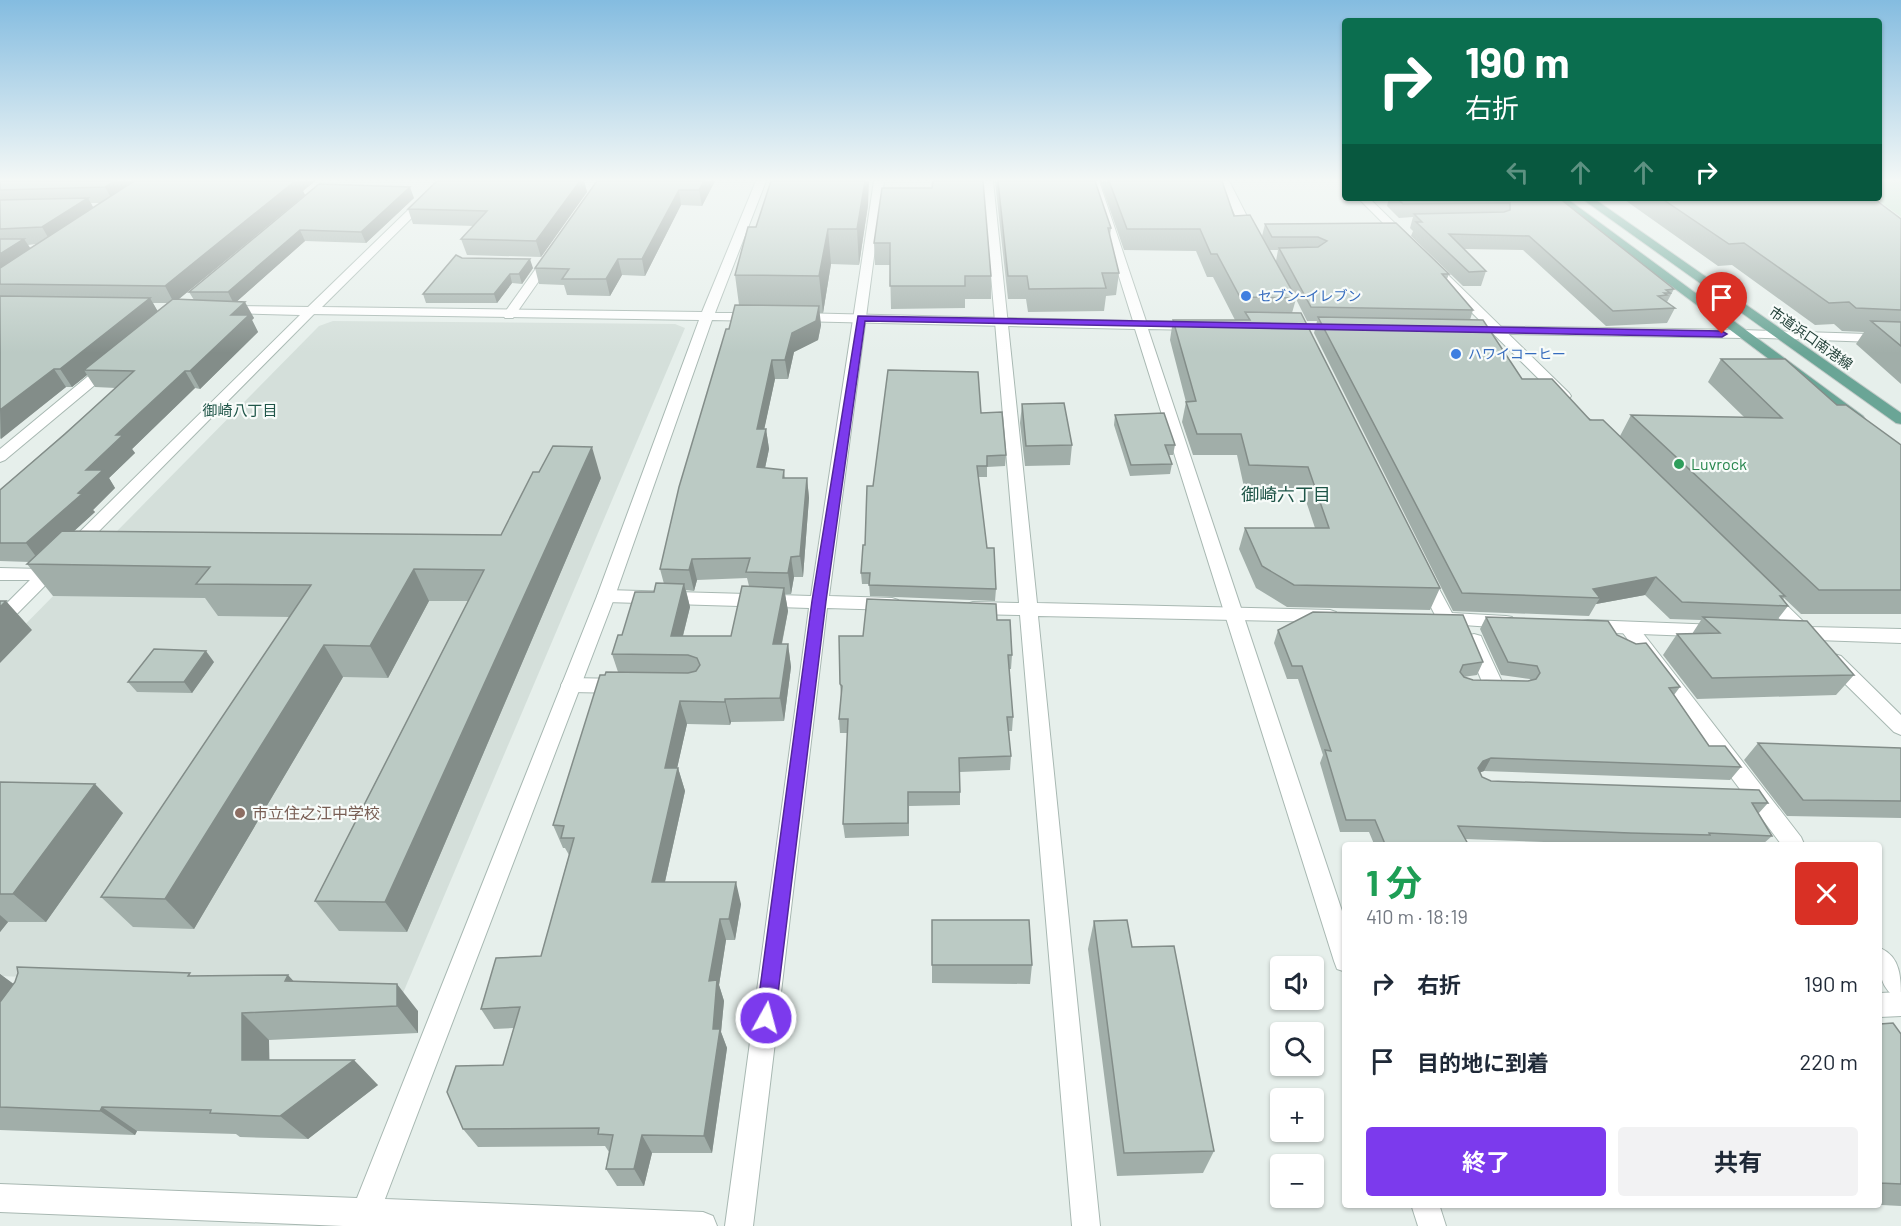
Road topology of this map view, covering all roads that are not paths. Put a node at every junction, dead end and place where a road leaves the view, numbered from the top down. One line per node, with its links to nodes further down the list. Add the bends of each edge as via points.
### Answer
1 (386, 238): 15 (street)
2 (738, 238): 17 (street)
3 (872, 238): 18 (street)
4 (993, 238): 19 (street)
5 (1112, 238): 20 (street)
6 (1253, 238): 11 (street)
7 (1404, 238): 12 (street)
8 (1613, 238): 24 (main road)
9 (1643, 238): 25 (main road, 市道浜口南港線)
10 (559, 244): 16 (street, via 540,263)
11 (1258, 247)
12 (1414, 248)
13 (1430, 264): 23 (street)
14 (211, 310): 15 (street)
15 (311, 311): 16 (street); 34 (street)
16 (509, 315): 17 (street)
17 (707, 316): 18 (street); 36 (street)
18 (861, 318): 19 (street); 37 (street)
19 (1001, 322): 20 (street); 40 (street)
20 (1139, 325): 21 (street); 41 (street)
21 (1209, 326)
22 (1451, 330): 23 (street)
23 (1497, 331): 24 (street); 28 (street)
24 (1742, 334): 25 (street); 30 (main road)
25 (1783, 336): 26 (street); 29 (main road, 市道浜口南港線)
26 (1901, 339)
27 (116, 361): 31 (street)
28 (1574, 406)
29 (1901, 420)
30 (1865, 424)
31 (0, 457)
32 (1420, 567): 44 (street)
33 (0, 574): 34 (street)
34 (46, 575): 45 (street)
35 (1754, 583): 51 (street)
36 (606, 596): 37 (street); 54 (street)
37 (819, 601): 38 (street); 69 (street)
38 (911, 605)
39 (958, 607): 40 (street)
40 (1027, 610): 41 (street); 70 (street)
41 (1233, 614): 42 (street); 60 (street)
42 (1351, 617)
43 (1422, 619): 44 (street)
44 (1455, 620): 46 (street); 53 (street)
45 (0, 621)
46 (1523, 623)
47 (1570, 626): 48 (street)
48 (1629, 628): 49 (street); 58 (street)
49 (1734, 631)
50 (1781, 633): 51 (street)
51 (1805, 633): 52 (street); 56 (street)
52 (1901, 636)
53 (1493, 684)
54 (572, 685): 55 (street); 67 (street)
55 (638, 686)
56 (1901, 727)
57 (1729, 791): 58 (street)
58 (1753, 792): 59 (street)
59 (1791, 842)
60 (1342, 949)
61 (1882, 963): 62 (street)
62 (1901, 988)
63 (1901, 1004): 64 (street)
64 (1882, 1005)
65 (0, 1198): 67 (street)
66 (1426, 1208): 71 (street)
67 (362, 1219): 68 (street)
68 (703, 1226)
69 (740, 1226)
70 (1086, 1226)
71 (1432, 1226)

